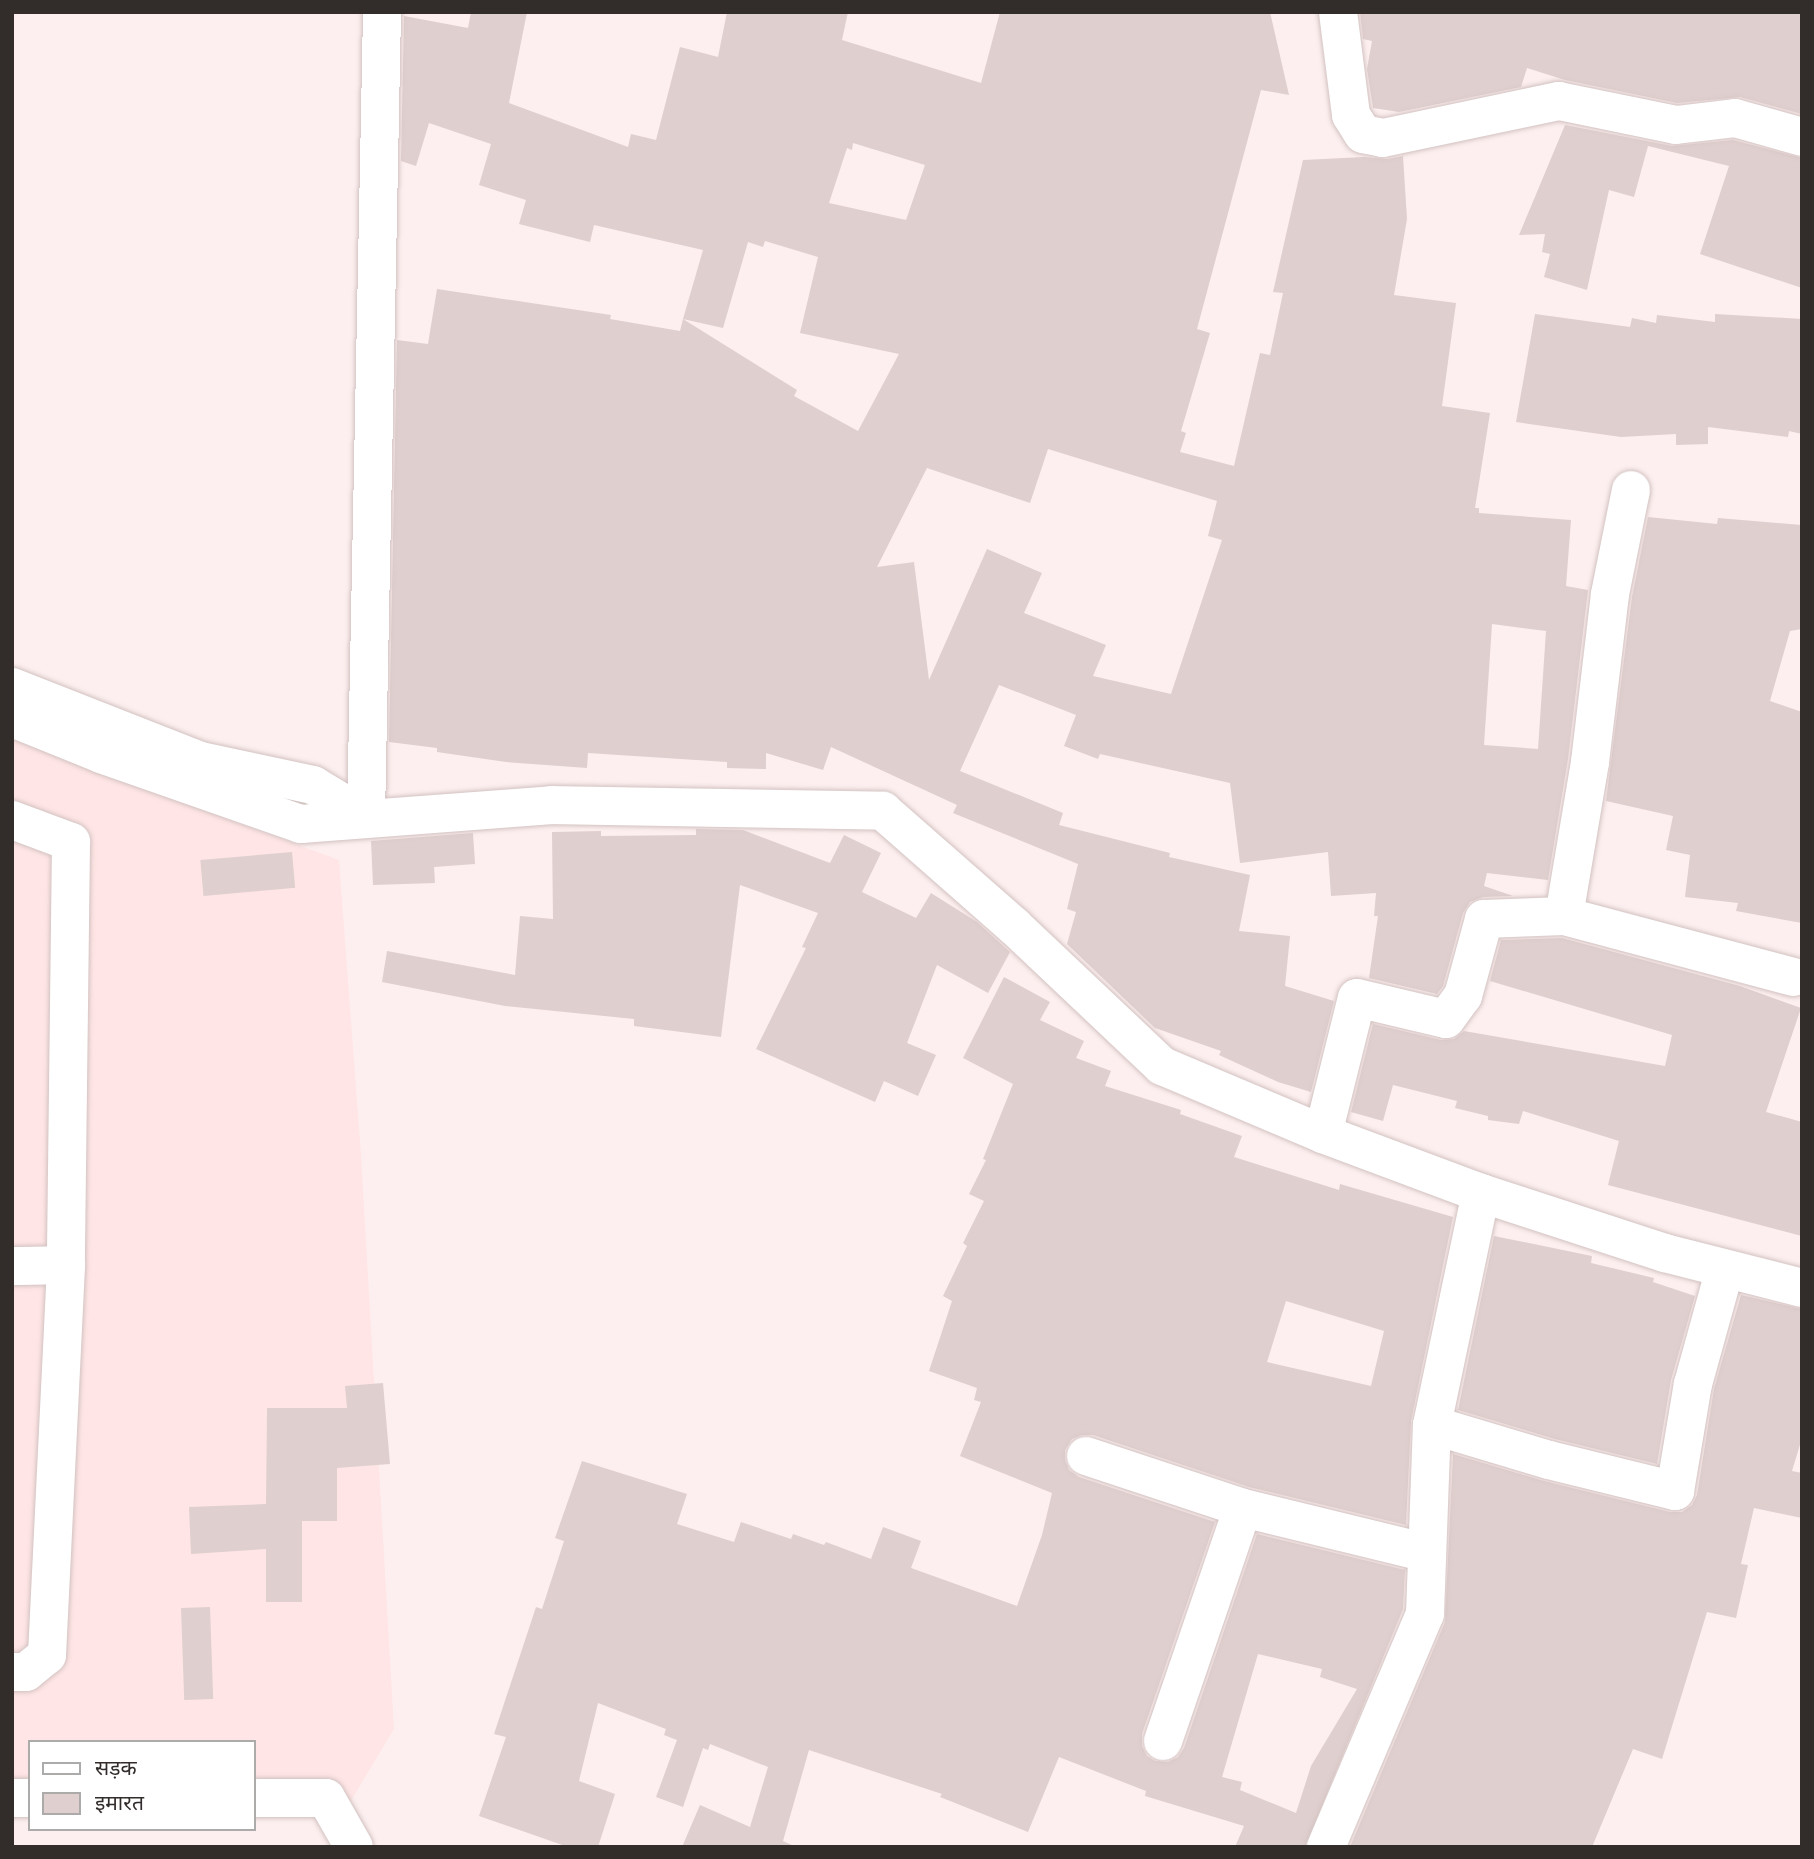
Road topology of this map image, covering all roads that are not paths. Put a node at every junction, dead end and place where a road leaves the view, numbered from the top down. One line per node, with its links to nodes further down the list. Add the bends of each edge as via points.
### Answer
1 (382, 12): 7 (street)
2 (1338, 12): 3 (street, via 1351,115 1363,134 1383,138 1559,101 1676,125 1735,118)
3 (1802, 137)
4 (1631, 490): 9 (street, via 1611,594)
5 (12, 687): 7 (street, via 201,761 313,785)
6 (12, 718): 7 (street, via 301,824)
7 (366, 817): 11 (street, via 552,805 883,811 1162,1066)
8 (12, 820): 13 (street, via 71,842)
9 (1564, 916): 10 (street); 11 (street, via 1484,919 1463,996 1446,1019 1357,998)
10 (1799, 979)
11 (1323, 1134): 12 (street)
12 (1481, 1193): 15 (street); 17 (street)
13 (66, 1265): 14 (street); 21 (street, via 47,1655 26,1672)
14 (12, 1266)
15 (1725, 1269): 16 (street); 17 (street, via 1693,1384 1675,1491)
16 (1802, 1288)
17 (1433, 1425): 20 (street)
18 (1086, 1456): 19 (street)
19 (1243, 1508): 20 (street); 22 (street)
20 (1427, 1553): 25 (street, via 1425,1614)
21 (12, 1672)
22 (1163, 1741)
23 (256, 1798): 24 (street, via 326,1798)
24 (354, 1847)
25 (1326, 1847)

